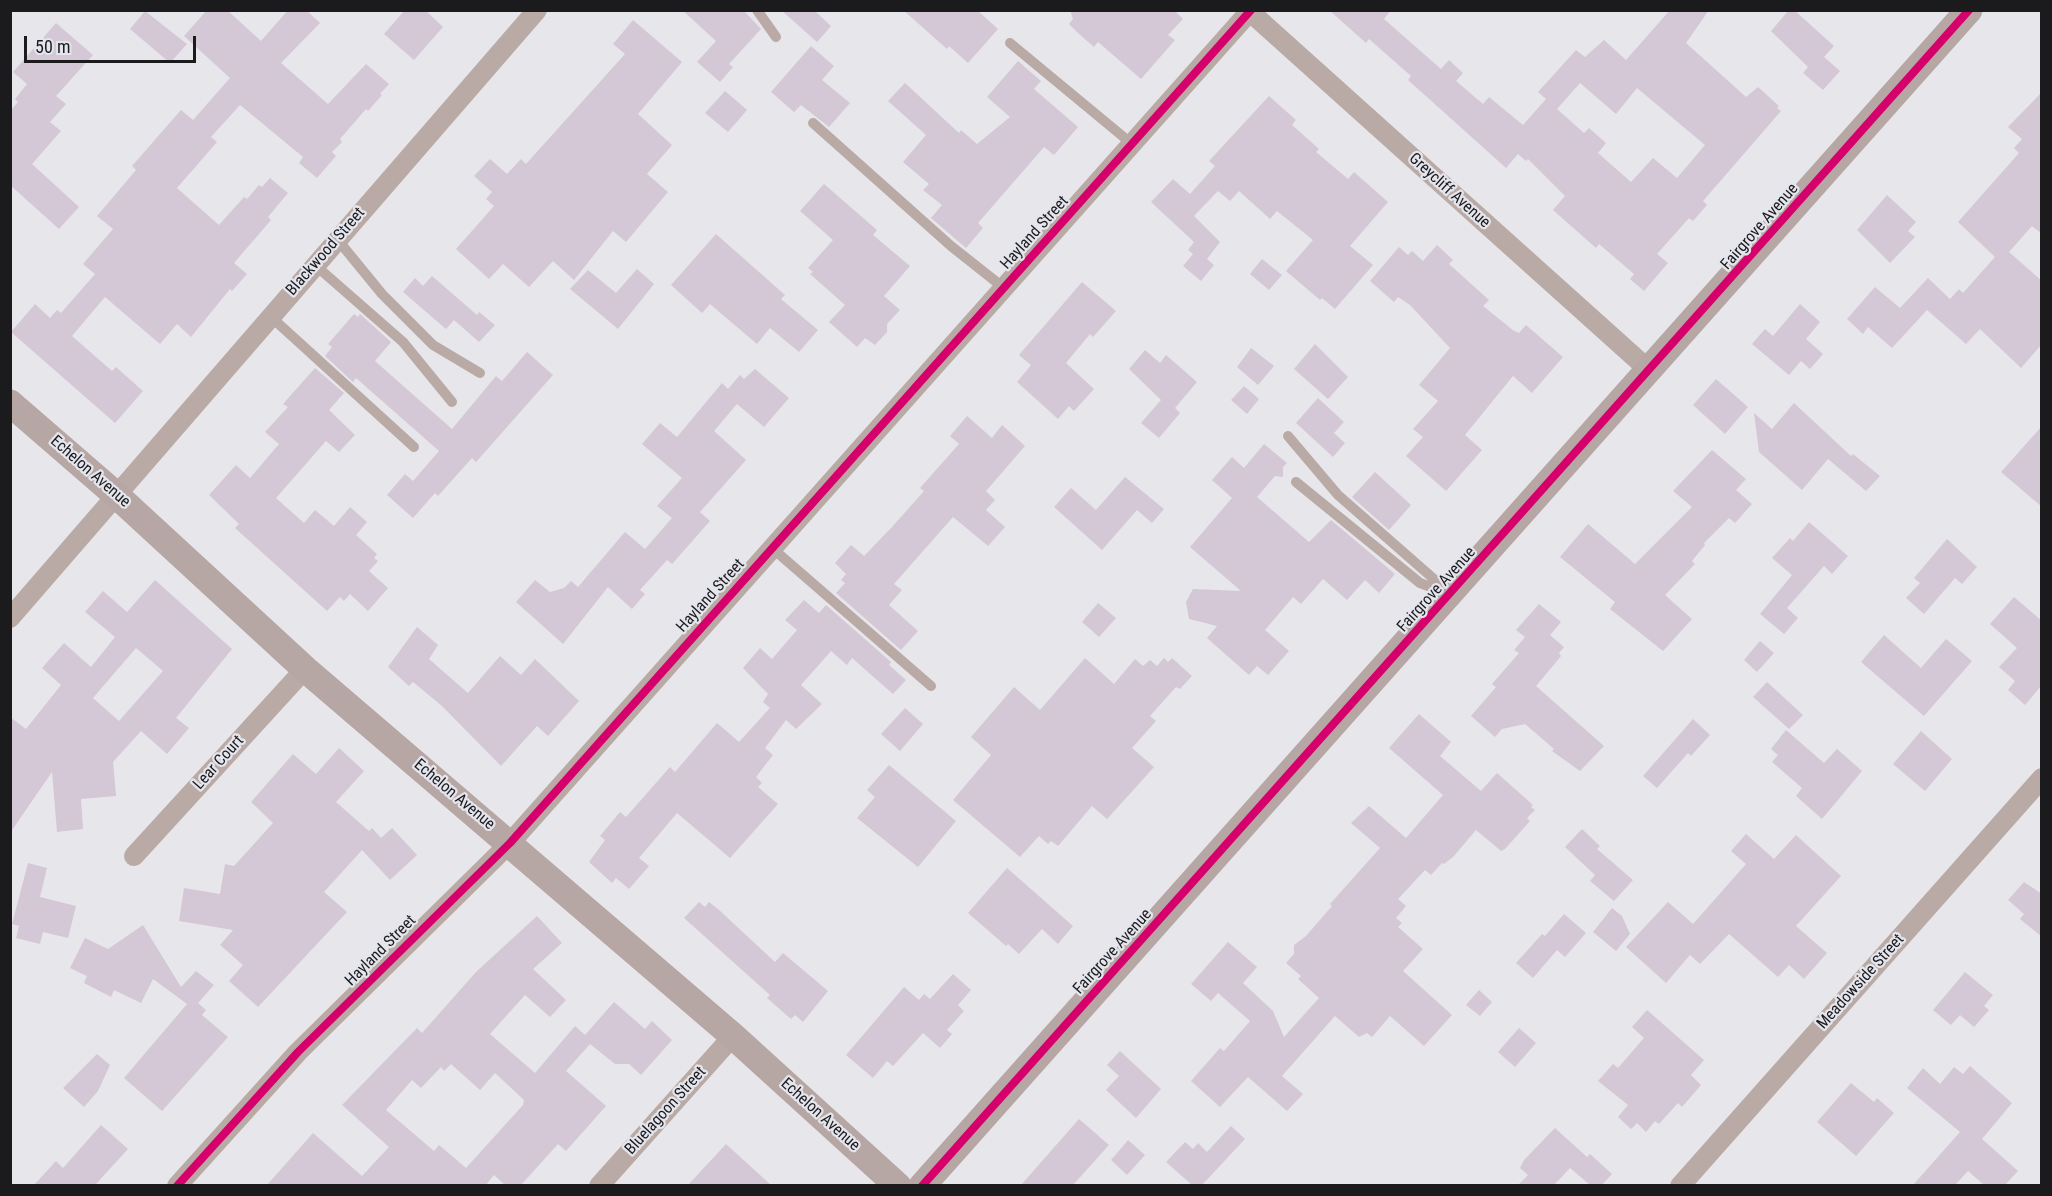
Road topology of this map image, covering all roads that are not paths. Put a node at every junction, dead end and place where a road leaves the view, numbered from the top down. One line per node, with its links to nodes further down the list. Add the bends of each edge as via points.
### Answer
1 (537, 10): 9 (street, Blackwood Street)
2 (757, 10): 5 (lane)
3 (1969, 10): 13 (street, Fairgrove Avenue)
4 (1250, 11): 8 (street, Hayland Street); 13 (street, Greycliff Avenue)
5 (776, 37)
6 (1010, 43): 8 (lane)
7 (813, 123): 11 (lane)
8 (1132, 144): 11 (street, Hayland Street)
9 (337, 239): 10 (street, Blackwood Street); 14 (lane, via 382,294 433,345)
10 (315, 265): 12 (street, Blackwood Street); 15 (lane, via 403,342)
11 (1004, 288): 21 (street, Hayland Street)
12 (270, 316): 18 (lane); 20 (street, Blackwood Street)
13 (1650, 371): 22 (street, Fairgrove Avenue)
14 (480, 373)
15 (452, 402)
16 (10, 403): 20 (street, Echelon Avenue)
17 (1287, 436): 22 (lane, via 1338,495)
18 (414, 447)
19 (1296, 482): 22 (lane, via 1420,584)
20 (116, 494): 23 (street, Blackwood Street); 24 (street, Echelon Avenue)
21 (772, 549): 25 (lane); 27 (street, Hayland Street)
22 (1451, 594): 33 (street, Fairgrove Avenue)
23 (10, 618)
24 (305, 669): 27 (street, Echelon Avenue); 28 (street, Lear Court)
25 (931, 686)
26 (2042, 778): 34 (street, Meadowside Street)
27 (510, 843): 29 (street, Echelon Avenue); 30 (street, Hayland Street, via 298,1052)
28 (134, 856)
29 (733, 1036): 31 (street, Bluelagoon Street); 32 (street, Echelon Avenue)
30 (177, 1185)
31 (599, 1185)
32 (898, 1185)
33 (922, 1185)
34 (1680, 1185)

